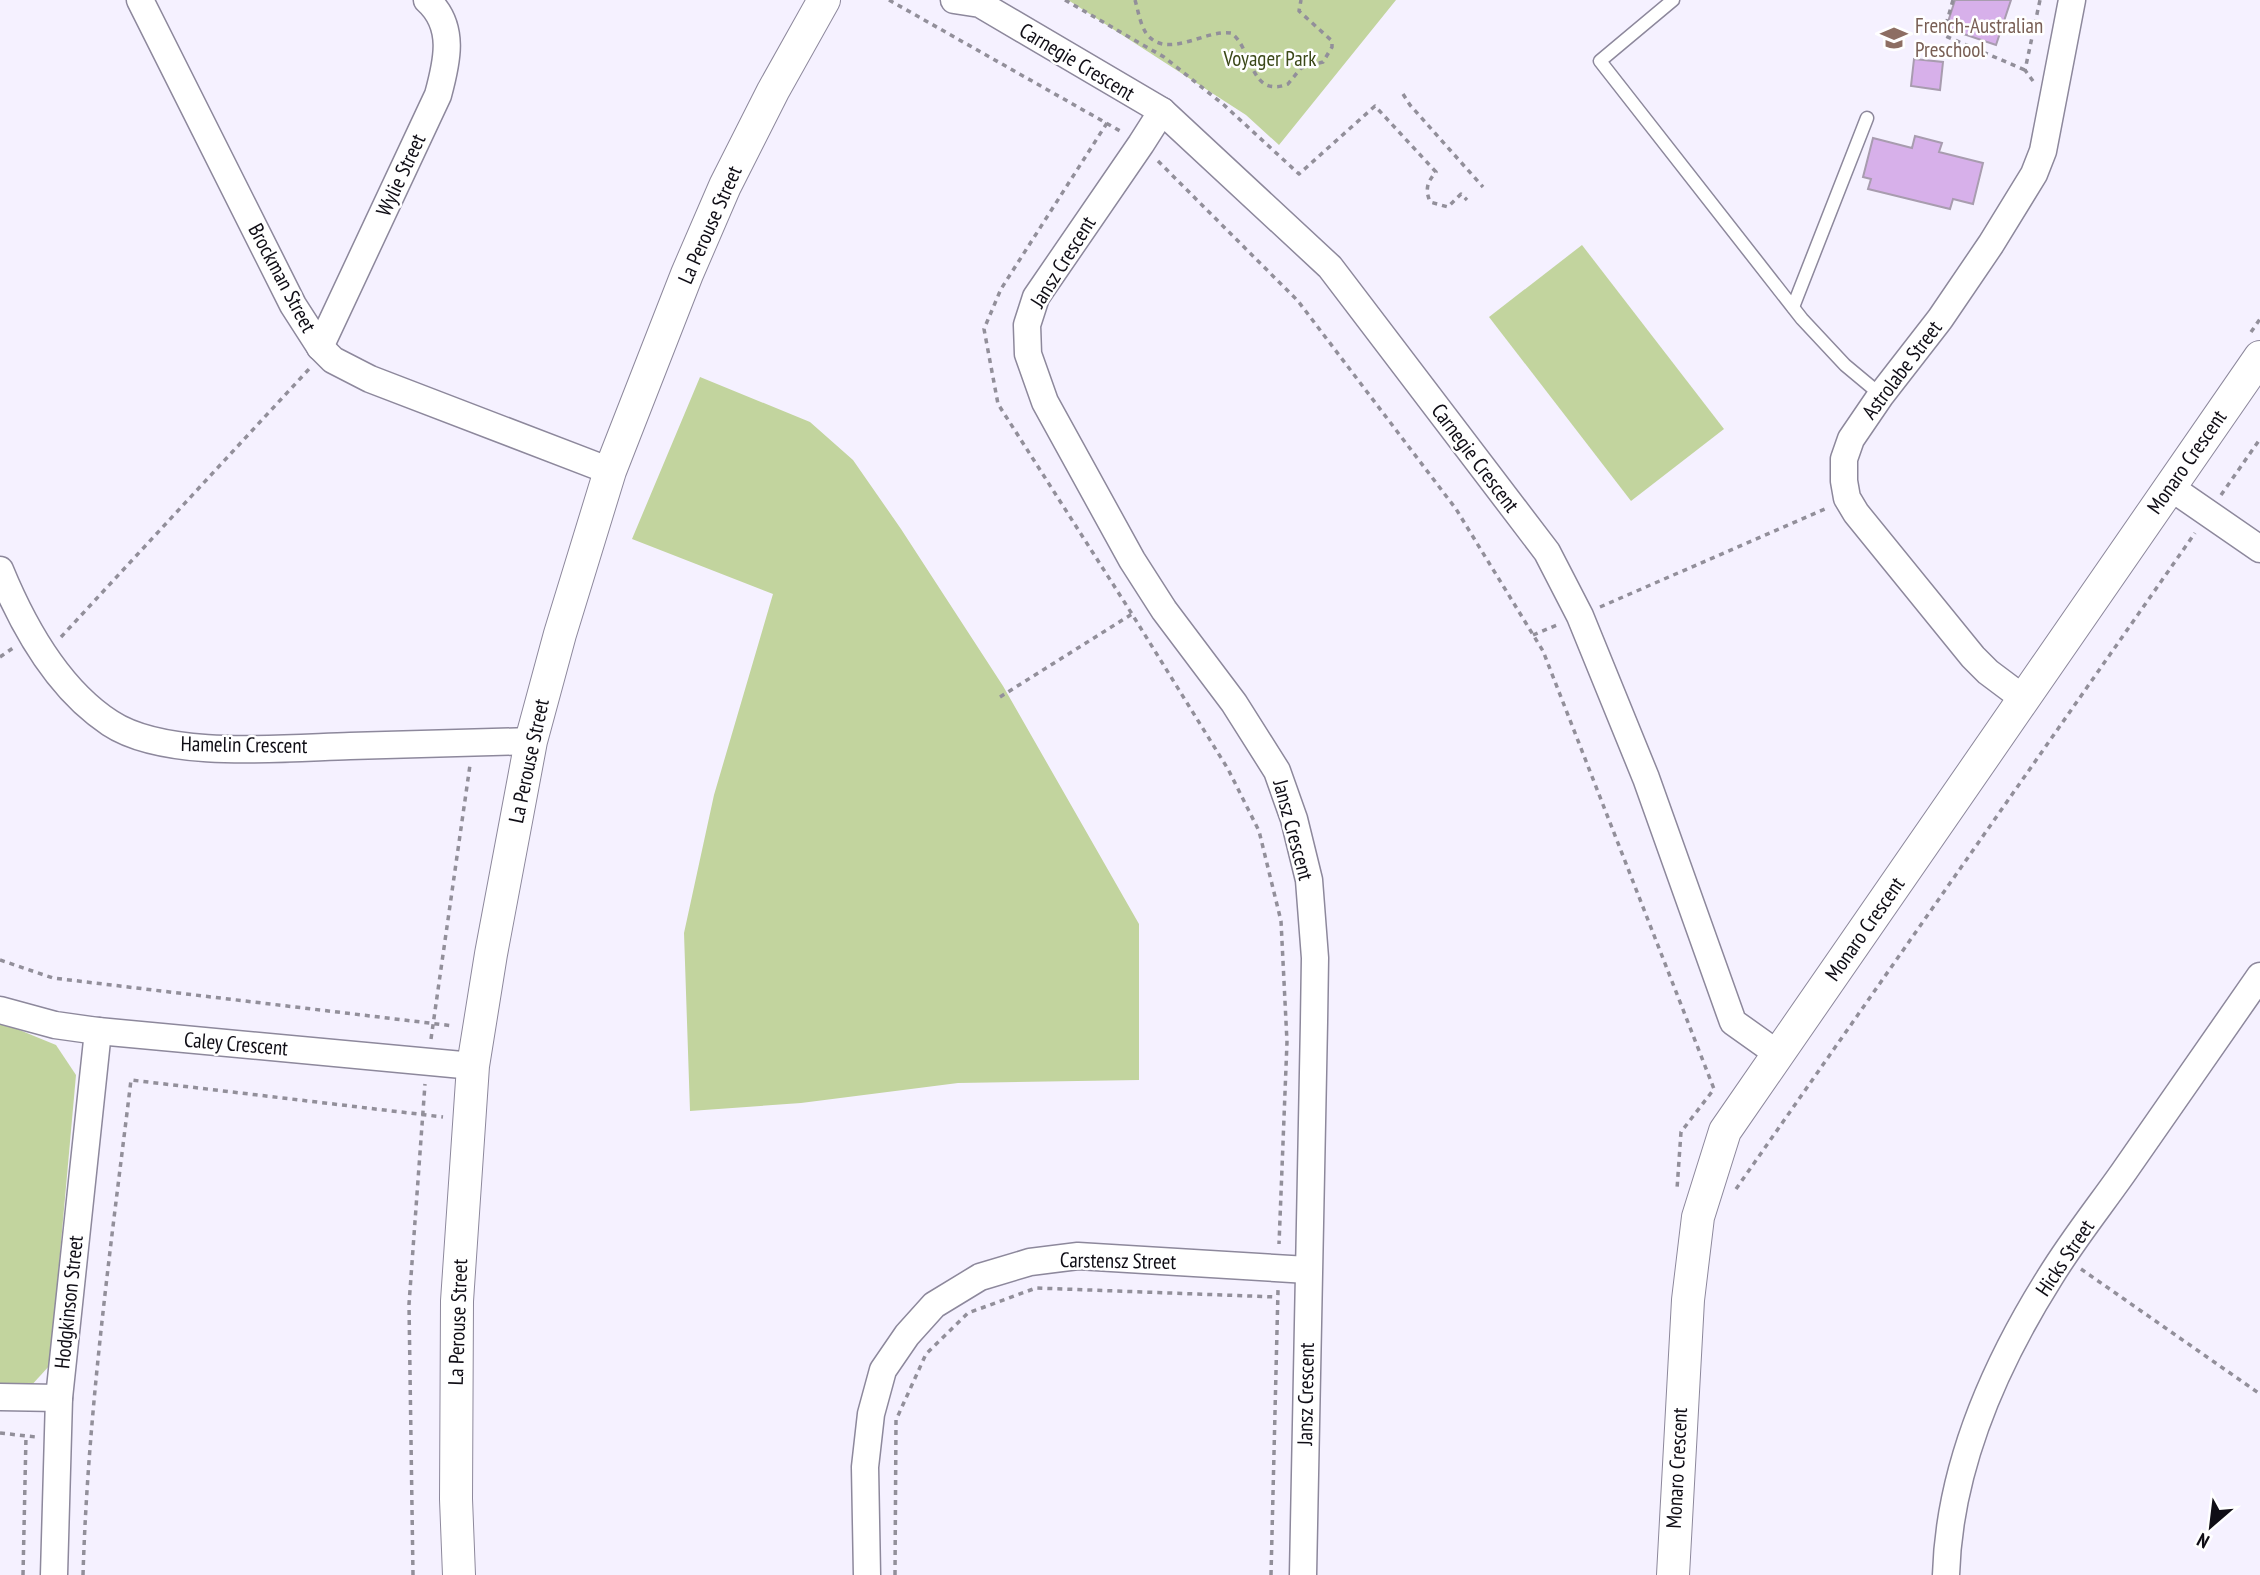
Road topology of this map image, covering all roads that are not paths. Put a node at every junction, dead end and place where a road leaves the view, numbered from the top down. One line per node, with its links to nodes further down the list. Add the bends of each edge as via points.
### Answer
1 (140, 0): 10 (street, Brockman Street, via 292,304)
2 (427, 0): 10 (street, Wylie Street, via 447,30 447,61 438,95)
3 (824, 0): 13 (street, La Perouse Street, via 725,186)
4 (1673, 0): 9 (lane, via 1600,61)
5 (2072, 0): 12 (street, Astrolabe Street, via 2035,174 1940,319)
6 (970, 1): 7 (street, Carnegie Crescent)
7 (1161, 111): 22 (street, Carnegie Crescent, via 1330,267 1547,552 1580,616 1646,778 1733,1022); 24 (street, Jansz Crescent, via 1036,297 1027,325 1028,354 1045,402 1132,560 1277,771 1294,819 1309,880 1315,958)
8 (1867, 118): 9 (lane)
9 (1793, 307): 12 (lane, via 1845,365)
10 (323, 349): 13 (street, Brockman Street, via 333,360 370,379)
11 (2252, 349): 14 (street, Monaro Crescent)
12 (1881, 396): 17 (street, Astrolabe Street, via 1846,451 1847,498 1953,634 1988,672)
13 (610, 471): 18 (street, La Perouse Street)
14 (2170, 486): 15 (street); 17 (street, Monaro Crescent)
15 (2260, 550)
16 (0, 569): 18 (street, Hamelin Crescent, via 54,668 80,699 111,724 153,741 252,749)
17 (2024, 699): 22 (street, Monaro Crescent)
18 (531, 741): 23 (street, La Perouse Street)
19 (2260, 976): 32 (street, Hicks Street, via 2064,1257 2017,1333 1968,1447 1955,1504)
20 (0, 1010): 21 (street, Caley Crescent)
21 (98, 1031): 23 (street, Caley Crescent); 26 (street, Hodgkinson Street)
22 (1779, 1054): 31 (street, Monaro Crescent, via 1725,1131 1698,1217 1686,1327)
23 (473, 1066): 28 (street, La Perouse Street, via 457,1301)
24 (1308, 1270): 29 (street, Carstensz Street, via 1078,1256 1030,1262 980,1277 934,1305 883,1370 871,1414 865,1467); 30 (street, Jansz Crescent)
25 (0, 1397): 26 (street)
26 (59, 1398): 27 (street, Hodgkinson Street)
27 (54, 1575)
28 (459, 1575)
29 (867, 1575)
30 (1303, 1575)
31 (1672, 1575)
32 (1947, 1575)

